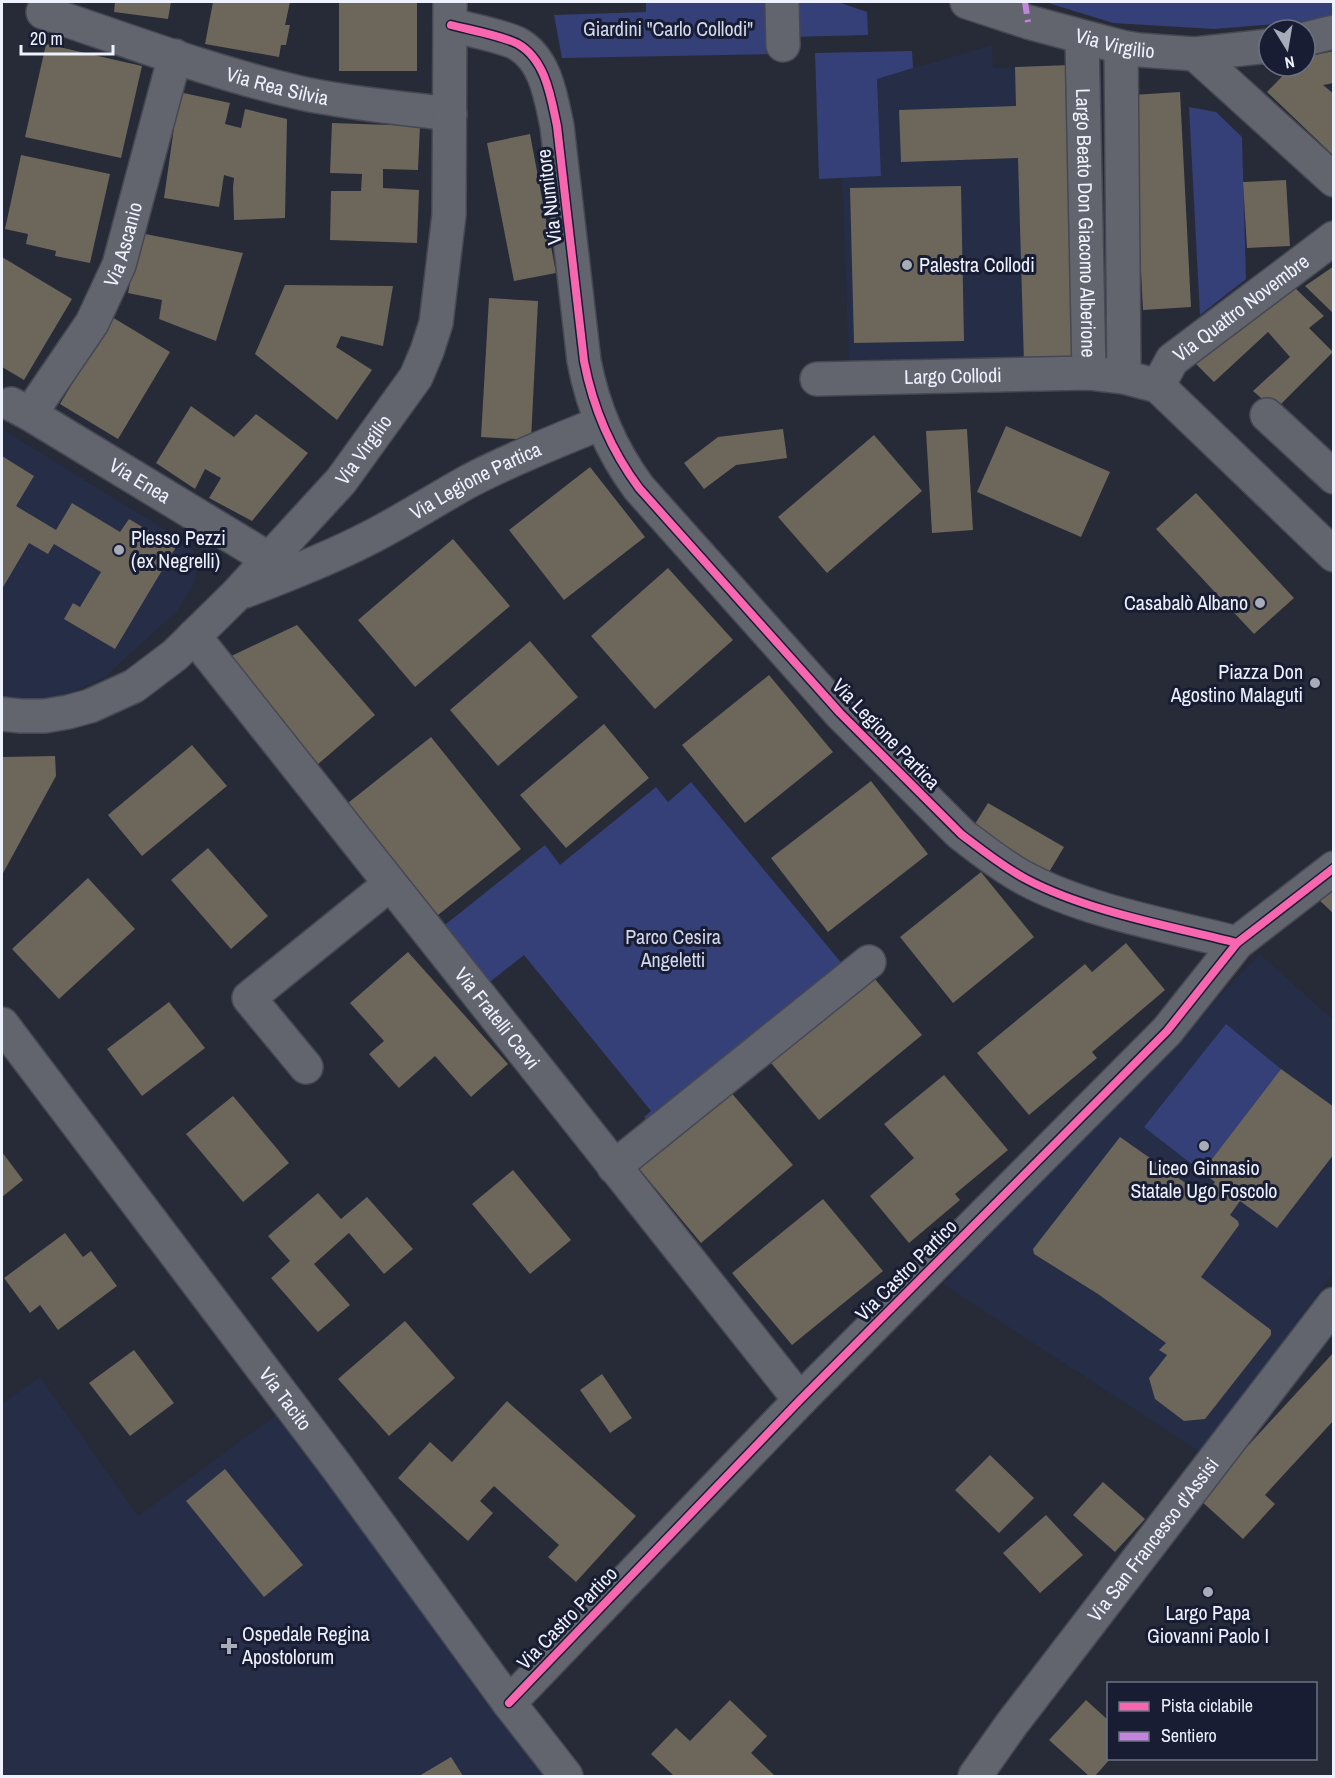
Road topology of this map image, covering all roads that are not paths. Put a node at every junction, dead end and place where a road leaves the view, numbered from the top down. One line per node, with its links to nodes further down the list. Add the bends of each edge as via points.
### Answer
1 (782, 2): 8 (street)
2 (967, 2): 7 (street, Via Virgilio)
3 (43, 12): 12 (street, Via Rea Silvia)
4 (451, 13): 13 (street, Via Virgilio); 22 (street, Via Numitore, via 522,47 539,65 550,92 585,361)
5 (1334, 32): 6 (street)
6 (1317, 36)
7 (1082, 37): 9 (street, Via Virgilio); 16 (street, Largo Beato Don Giacomo Alberione)
8 (783, 45)
9 (1121, 47): 11 (street, Via Virgilio); 17 (street, Largo Beato Don Giacomo Alberione)
10 (1257, 47): 11 (street, Via Virgilio)
11 (1195, 54): 14 (street)
12 (175, 56): 13 (street, Via Rea Silvia, via 308,94); 20 (street, Via Ascanio, via 119,265 88,331)
13 (450, 114): 25 (street, Via Virgilio, via 449,215 438,315 424,358 409,387 347,472)
14 (1334, 180)
15 (1334, 238): 19 (street, Via Quattro Novembre, via 1172,360)
16 (1089, 373): 17 (street, Largo Beato Don Giacomo Alberione); 18 (street, Largo Collodi)
17 (1124, 377): 19 (street, Largo Beato Don Giacomo Alberione)
18 (818, 378)
19 (1158, 386): 24 (street)
20 (20, 409): 25 (street, Via Enea)
21 (1267, 415): 23 (street)
22 (601, 423): 26 (street, Via Legione Partica, via 492,470 335,554); 31 (street, Via Legione Partica, via 619,460 639,488 840,713 961,834 1004,866 1060,894)
23 (1334, 477)
24 (1334, 555)
25 (269, 560): 26 (street, Via Virgilio)
26 (237, 594): 27 (street, Via Virgilio)
27 (194, 636): 28 (street, Via Virgilio, via 134,686 101,702 45,716); 30 (street, Via Fratelli Cervi)
28 (2, 714)
29 (1334, 868): 31 (street, Via Castro Partico)
30 (390, 884): 34 (street, via 249,998); 35 (street, Via Fratelli Cervi)
31 (1237, 943): 37 (street, Via Castro Partico, via 1167,1031)
32 (868, 962): 35 (street)
33 (2, 1024): 38 (street, Via Tacito)
34 (306, 1067)
35 (614, 1167): 37 (street, Via Fratelli Cervi)
36 (1334, 1304): 40 (street, Via San Francesco d'Assisi)
37 (800, 1400): 38 (street, Via Castro Partico)
38 (509, 1703): 39 (street, Via Tacito)
39 (566, 1776)
40 (975, 1776)

